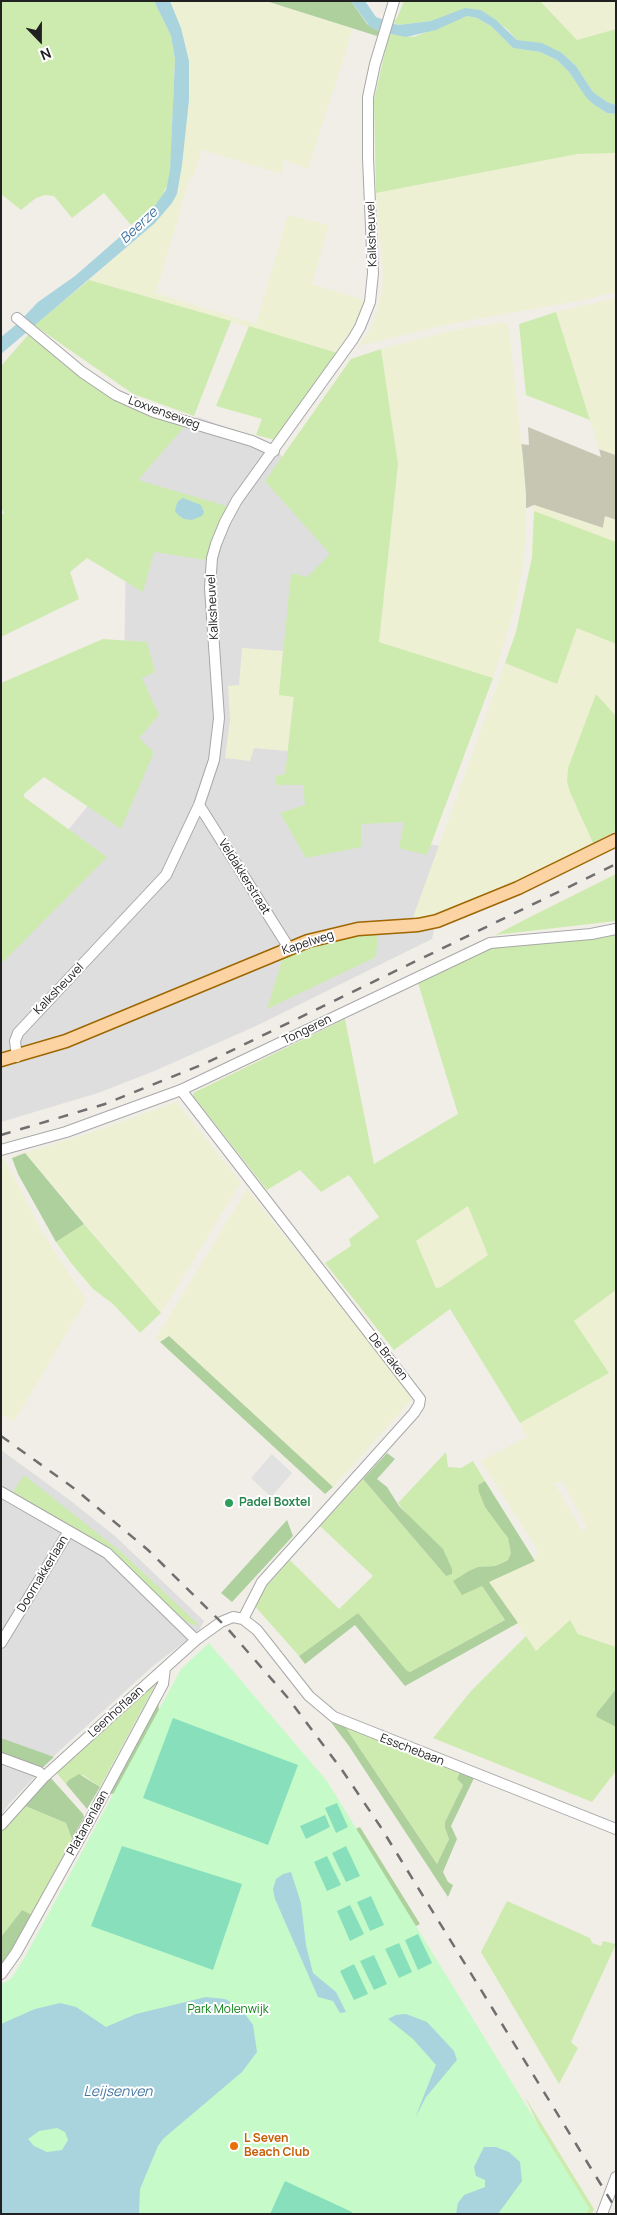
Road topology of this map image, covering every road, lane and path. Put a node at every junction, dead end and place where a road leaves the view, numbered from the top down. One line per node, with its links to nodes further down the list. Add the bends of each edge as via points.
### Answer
1 (394, 1): 3 (street, Kalksheuvel, via 368,97 373,273 370,302 353,339)
2 (19, 318): 3 (street, Loxvenseweg, via 82,372 131,402)
3 (274, 451): 4 (street, Kalksheuvel, via 237,500 212,558 210,588 220,718 214,760)
4 (199, 805): 7 (street, Veldakkerstraat); 8 (street, Kalksheuvel, via 166,875 18,1033)
5 (616, 840): 7 (main road, Kapelweg, via 518,888 437,921 358,929)
6 (616, 929): 10 (street, Tongeren, via 490,942)
7 (289, 948): 8 (main road, Kapelweg, via 66,1041)
8 (16, 1057): 9 (main road, Kapelweg)
9 (1, 1060)
10 (181, 1090): 11 (street, Tongeren, via 66,1132); 14 (street, De Braken, via 420,1399 414,1413 262,1582)
11 (1, 1150)
12 (1, 1492): 13 (street)
13 (69, 1531): 15 (street, via 107,1553); 16 (street, Doornakkerlaan)
14 (243, 1620): 15 (street, Leenhoflaan, via 229,1618); 21 (street, Esschebaan, via 257,1630 309,1696 334,1717)
15 (196, 1640): 17 (street, Leenhoflaan)
16 (1, 1643)
17 (164, 1668): 19 (street, Leenhoflaan); 22 (street, Platanenlaan, via 159,1692)
18 (1, 1758): 19 (street, via 39,1772)
19 (44, 1777): 20 (street, Leenhoflaan)
20 (1, 1825)
21 (616, 1830)
22 (1, 1974)
23 (616, 2177): 24 (street)
24 (602, 2214)

